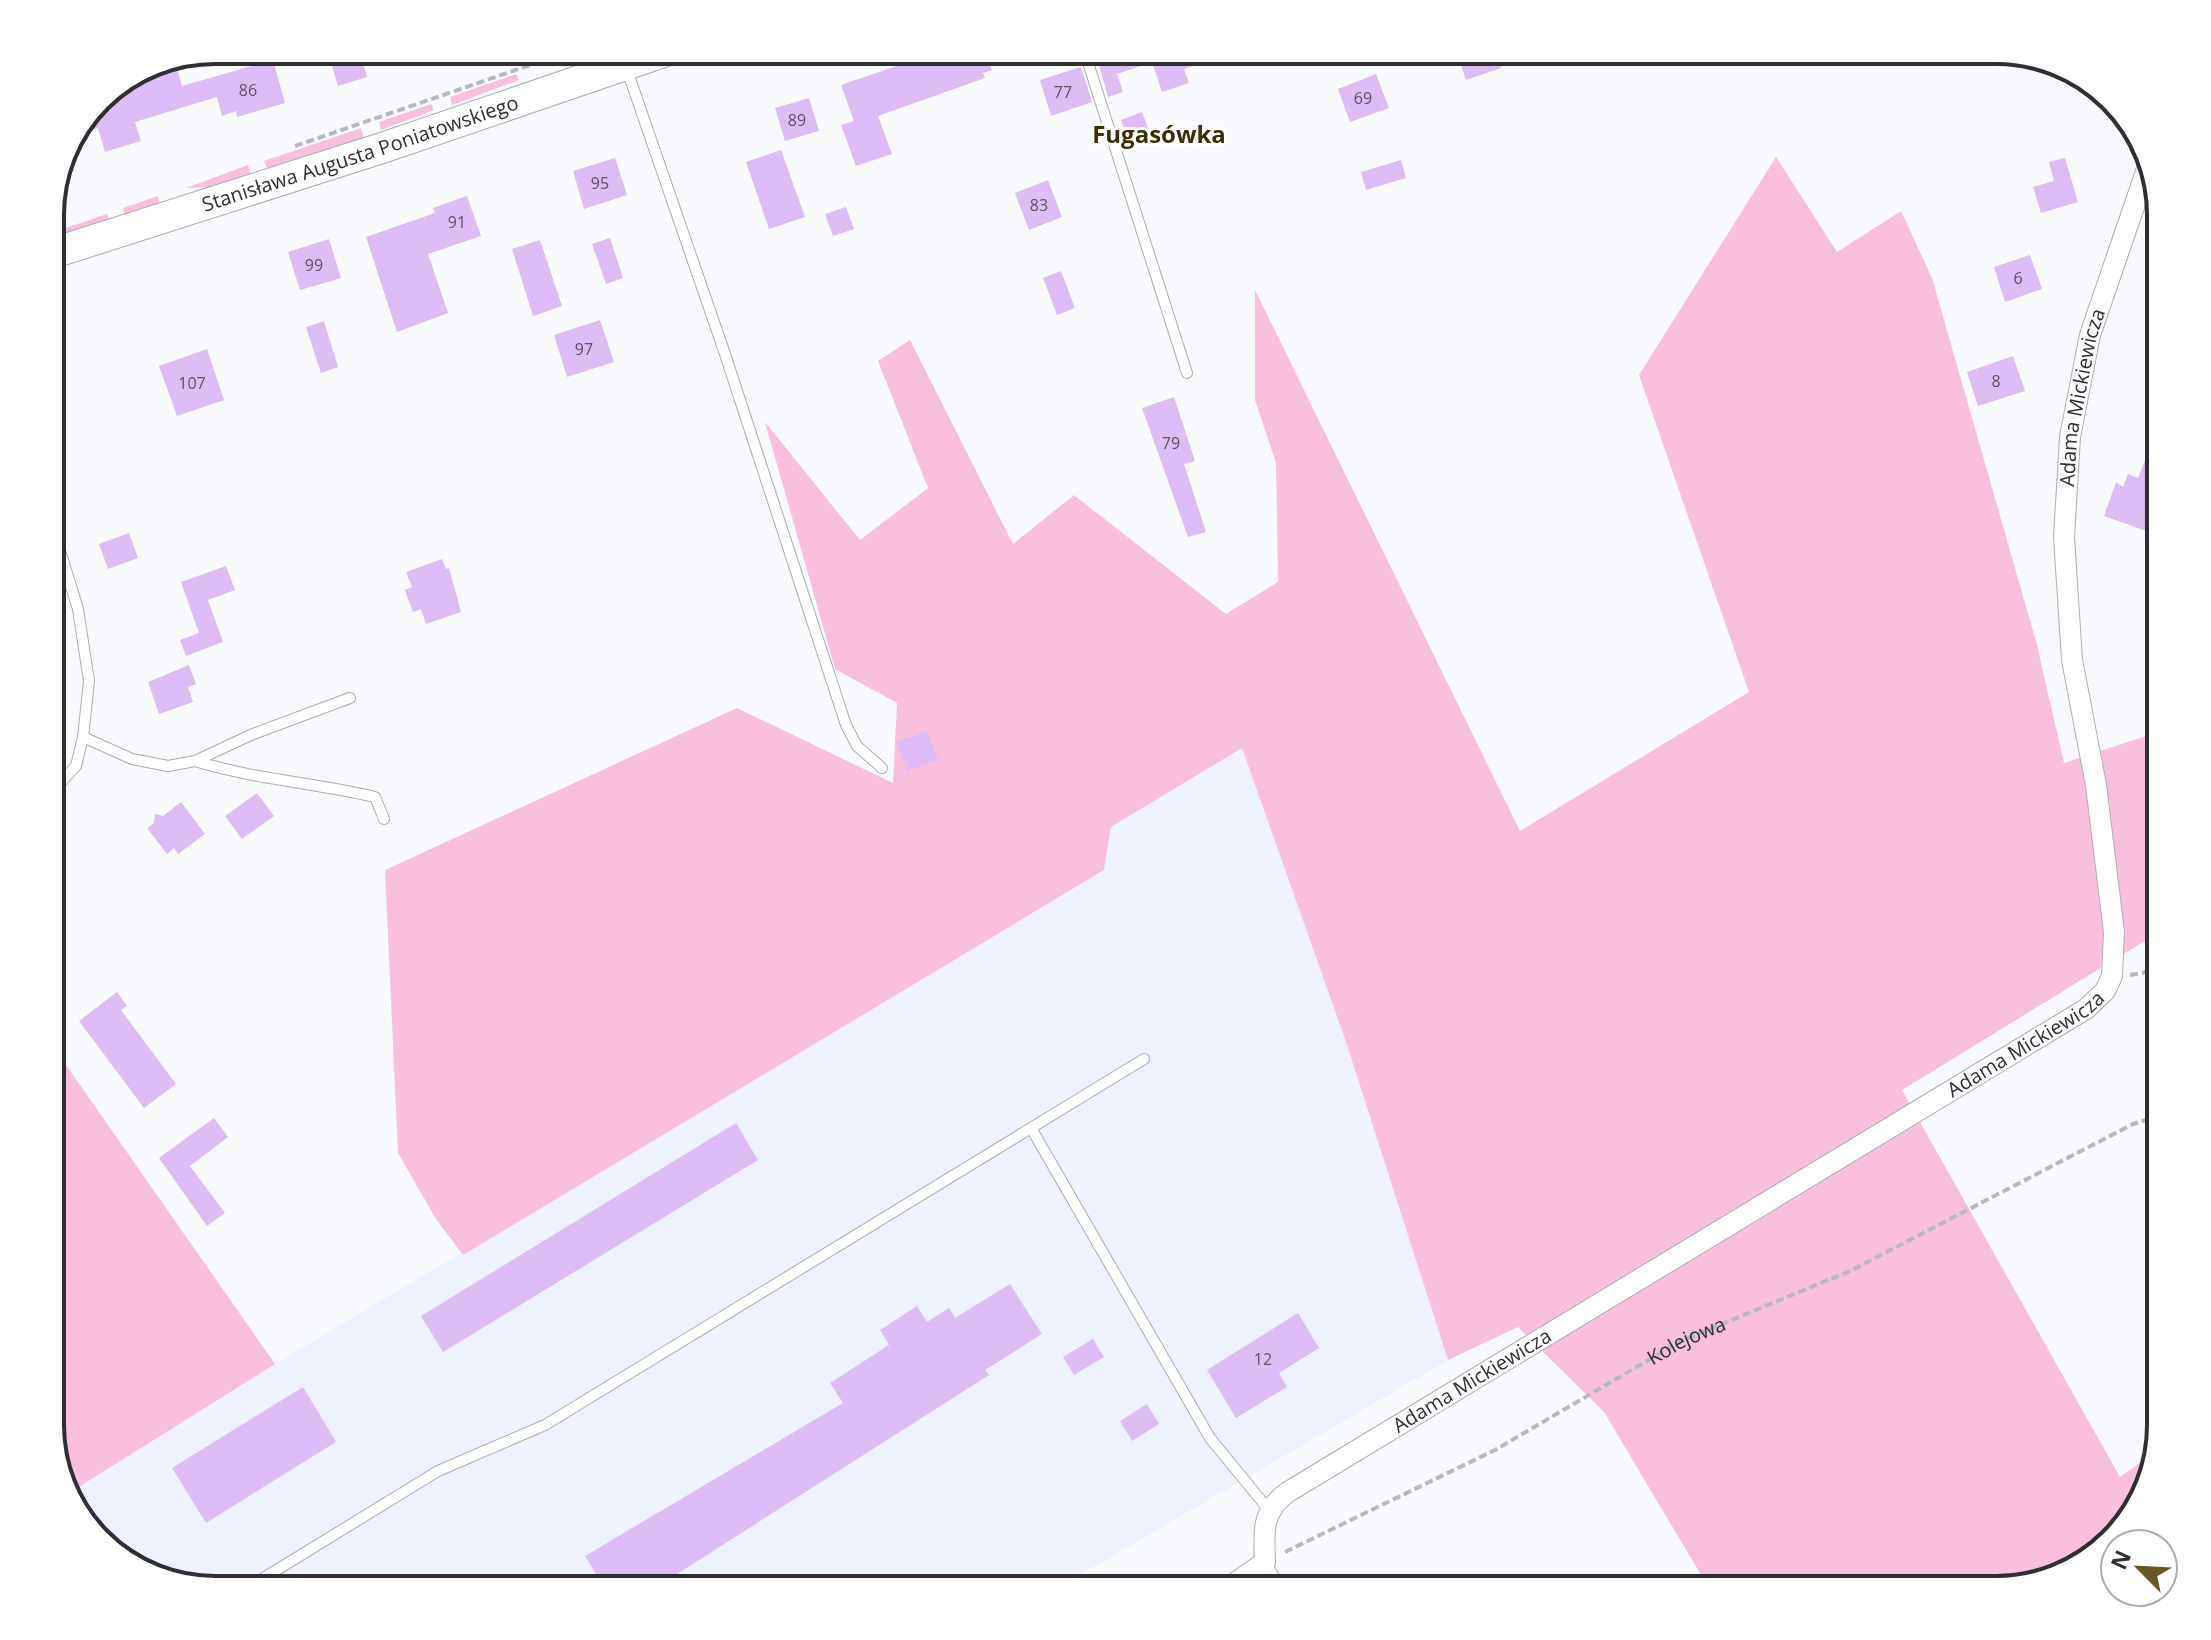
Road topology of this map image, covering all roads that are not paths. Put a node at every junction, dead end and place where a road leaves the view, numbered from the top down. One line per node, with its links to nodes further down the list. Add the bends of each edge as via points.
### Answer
1 (628, 64): 3 (main road, Stanisława Augusta Poniatowskiego)
2 (1088, 64): 6 (lane)
3 (625, 65): 5 (main road, Stanisława Augusta Poniatowskiego); 11 (lane, via 846,725 857,746)
4 (2143, 181): 16 (street, Adama Mickiewicza, via 2090,335 2070,437 2065,504 2072,660 2096,785 2114,932 2112,976 2105,991 2086,1009 1288,1492)
5 (64, 249)
6 (1187, 373)
7 (64, 564): 9 (lane, via 78,609 89,681)
8 (350, 698): 10 (lane)
9 (83, 737): 10 (lane, via 132,759 168,766); 12 (lane, via 76,766)
10 (195, 761): 13 (lane, via 237,774 375,797)
11 (882, 768)
12 (64, 779)
13 (384, 819)
14 (1144, 1059): 15 (lane)
15 (1031, 1128): 16 (lane, via 1210,1438); 18 (lane, via 545,1425 438,1471)
16 (1269, 1510): 17 (street, via 1264,1520)
17 (1265, 1562): 19 (street); 20 (lane)
18 (267, 1576)
19 (1245, 1576)
20 (1274, 1576)

